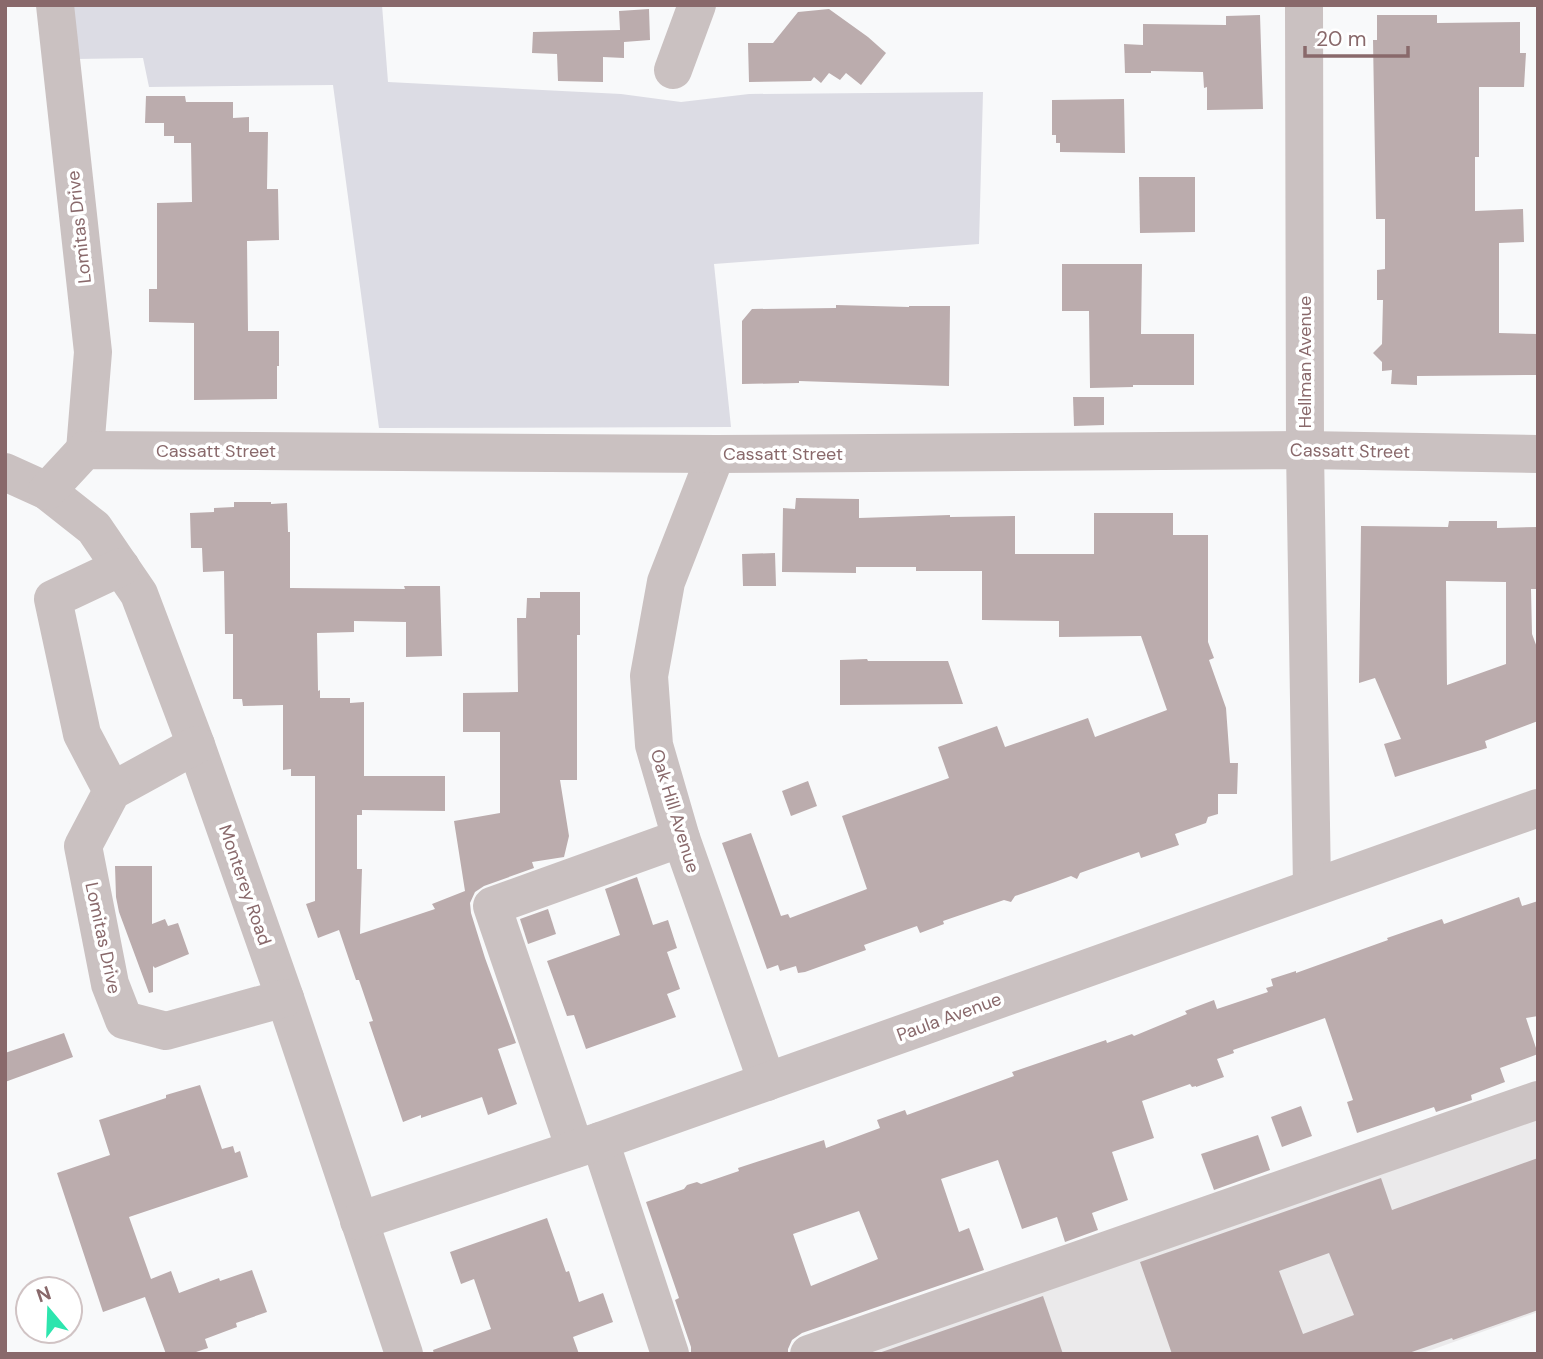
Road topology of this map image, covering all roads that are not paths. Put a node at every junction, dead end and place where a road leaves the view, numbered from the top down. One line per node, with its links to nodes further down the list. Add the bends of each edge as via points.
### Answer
1 (55, 5): 5 (street, Lomitas Drive, via 93,352)
2 (697, 5): 4 (street)
3 (1304, 5): 6 (street, Hellman Avenue)
4 (673, 69)
5 (85, 450): 7 (street, Cassatt Street); 10 (street)
6 (1305, 450): 7 (street, Cassatt Street); 8 (street, Cassatt Street); 16 (street, Hellman Avenue)
7 (716, 454): 15 (street, Oak Hill Avenue, via 666,582 649,676 654,745)
8 (1538, 454)
9 (5, 472): 10 (street, Monterey Road)
10 (47, 491): 11 (street, Monterey Road, via 94,528)
11 (121, 567): 12 (street, Monterey Road, via 139,594); 13 (street, via 52,599 82,734)
12 (196, 745): 13 (street); 17 (street, Monterey Road)
13 (112, 791): 17 (street, Lomitas Drive, via 83,846 110,984 124,1020 166,1031)
14 (1538, 808): 16 (street, Paula Avenue)
15 (681, 838): 18 (street, Oak Hill Avenue); 20 (street, via 492,906)
16 (1312, 887): 18 (street, Paula Avenue)
17 (285, 998): 21 (street, Monterey Road)
18 (767, 1082): 20 (street, Paula Avenue)
19 (1538, 1100): 22 (street)
20 (587, 1145): 21 (street, Paula Avenue); 24 (street)
21 (359, 1221): 23 (street, Monterey Road)
22 (823, 1351)
23 (404, 1354)
24 (670, 1354)

